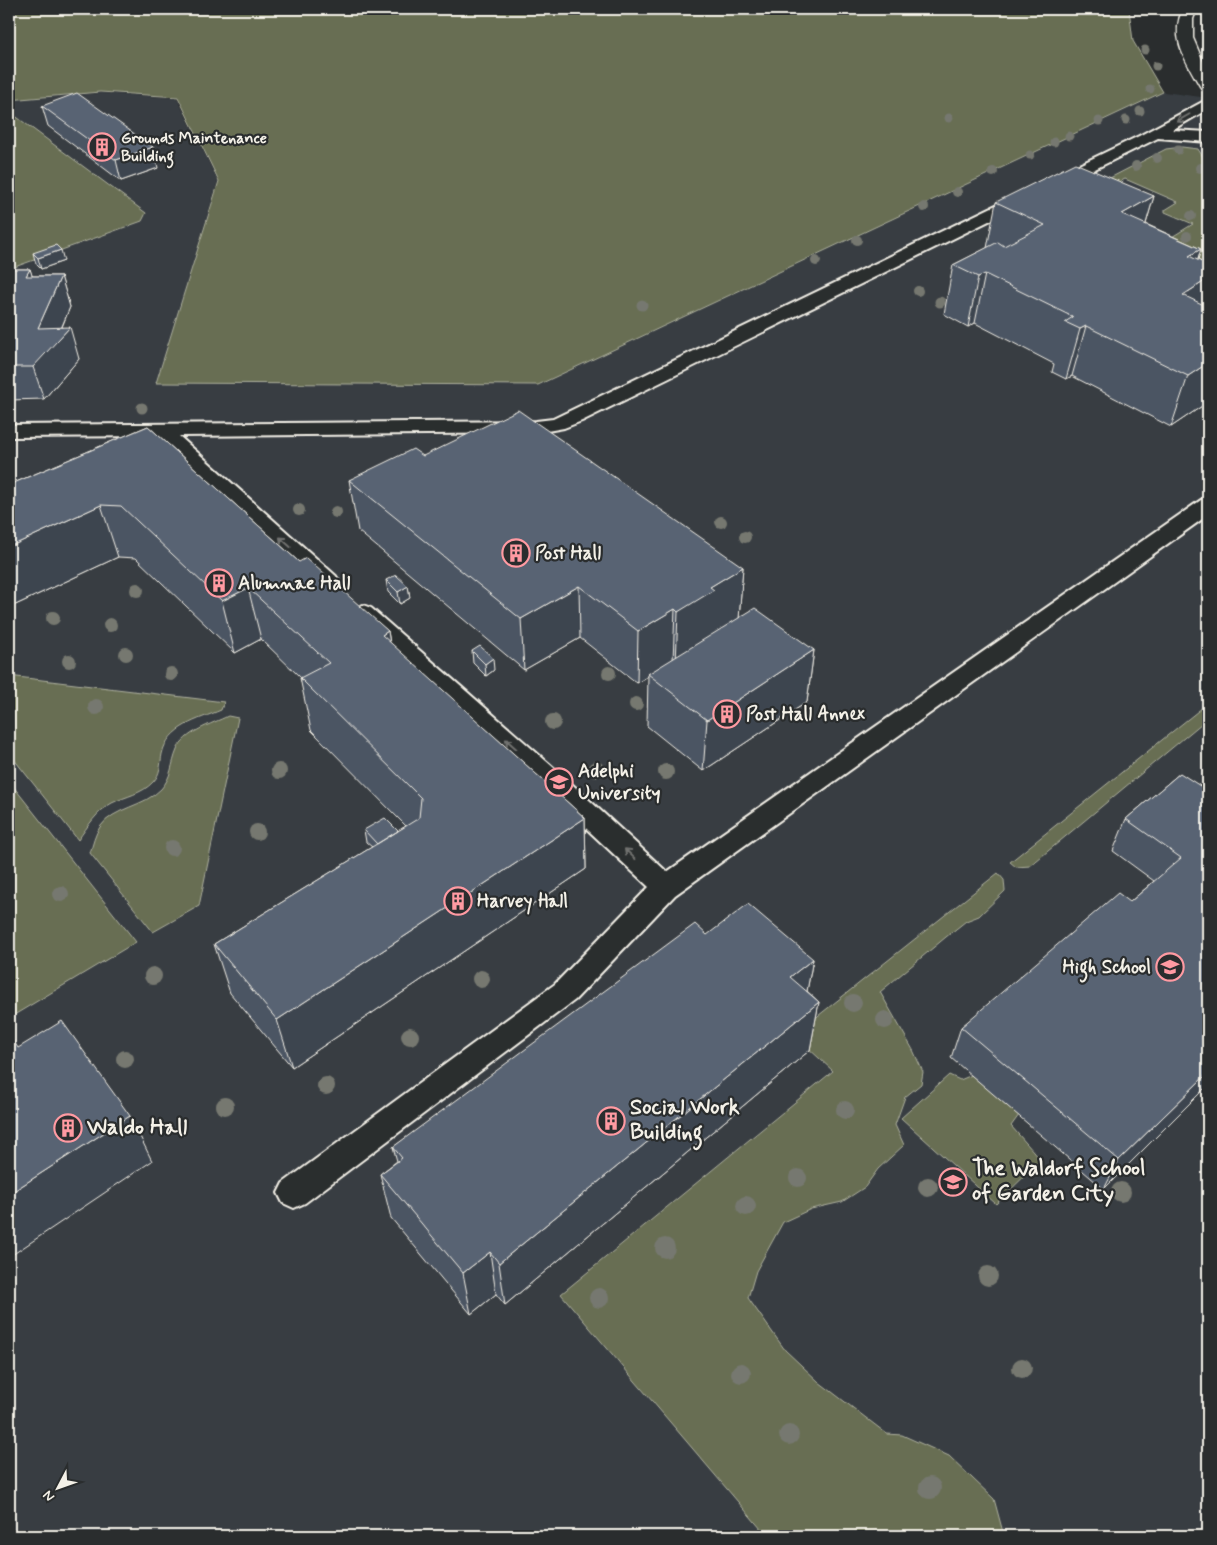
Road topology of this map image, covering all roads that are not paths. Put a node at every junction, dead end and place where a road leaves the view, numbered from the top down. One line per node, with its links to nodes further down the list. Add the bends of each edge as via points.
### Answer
1 (1190, 9): 2 (street, via 1183,27 1184,38)
2 (1208, 86)
3 (1208, 103): 4 (lane, one-way to 4)
4 (1157, 132): 5 (lane); 6 (lane, via 557,424 536,427)
5 (1208, 137)
6 (162, 430): 7 (lane); 9 (lane, one-way to 6)
7 (9, 431)
8 (1208, 505): 9 (lane)
9 (666, 887): 10 (lane, via 565,992)
10 (294, 1193)

